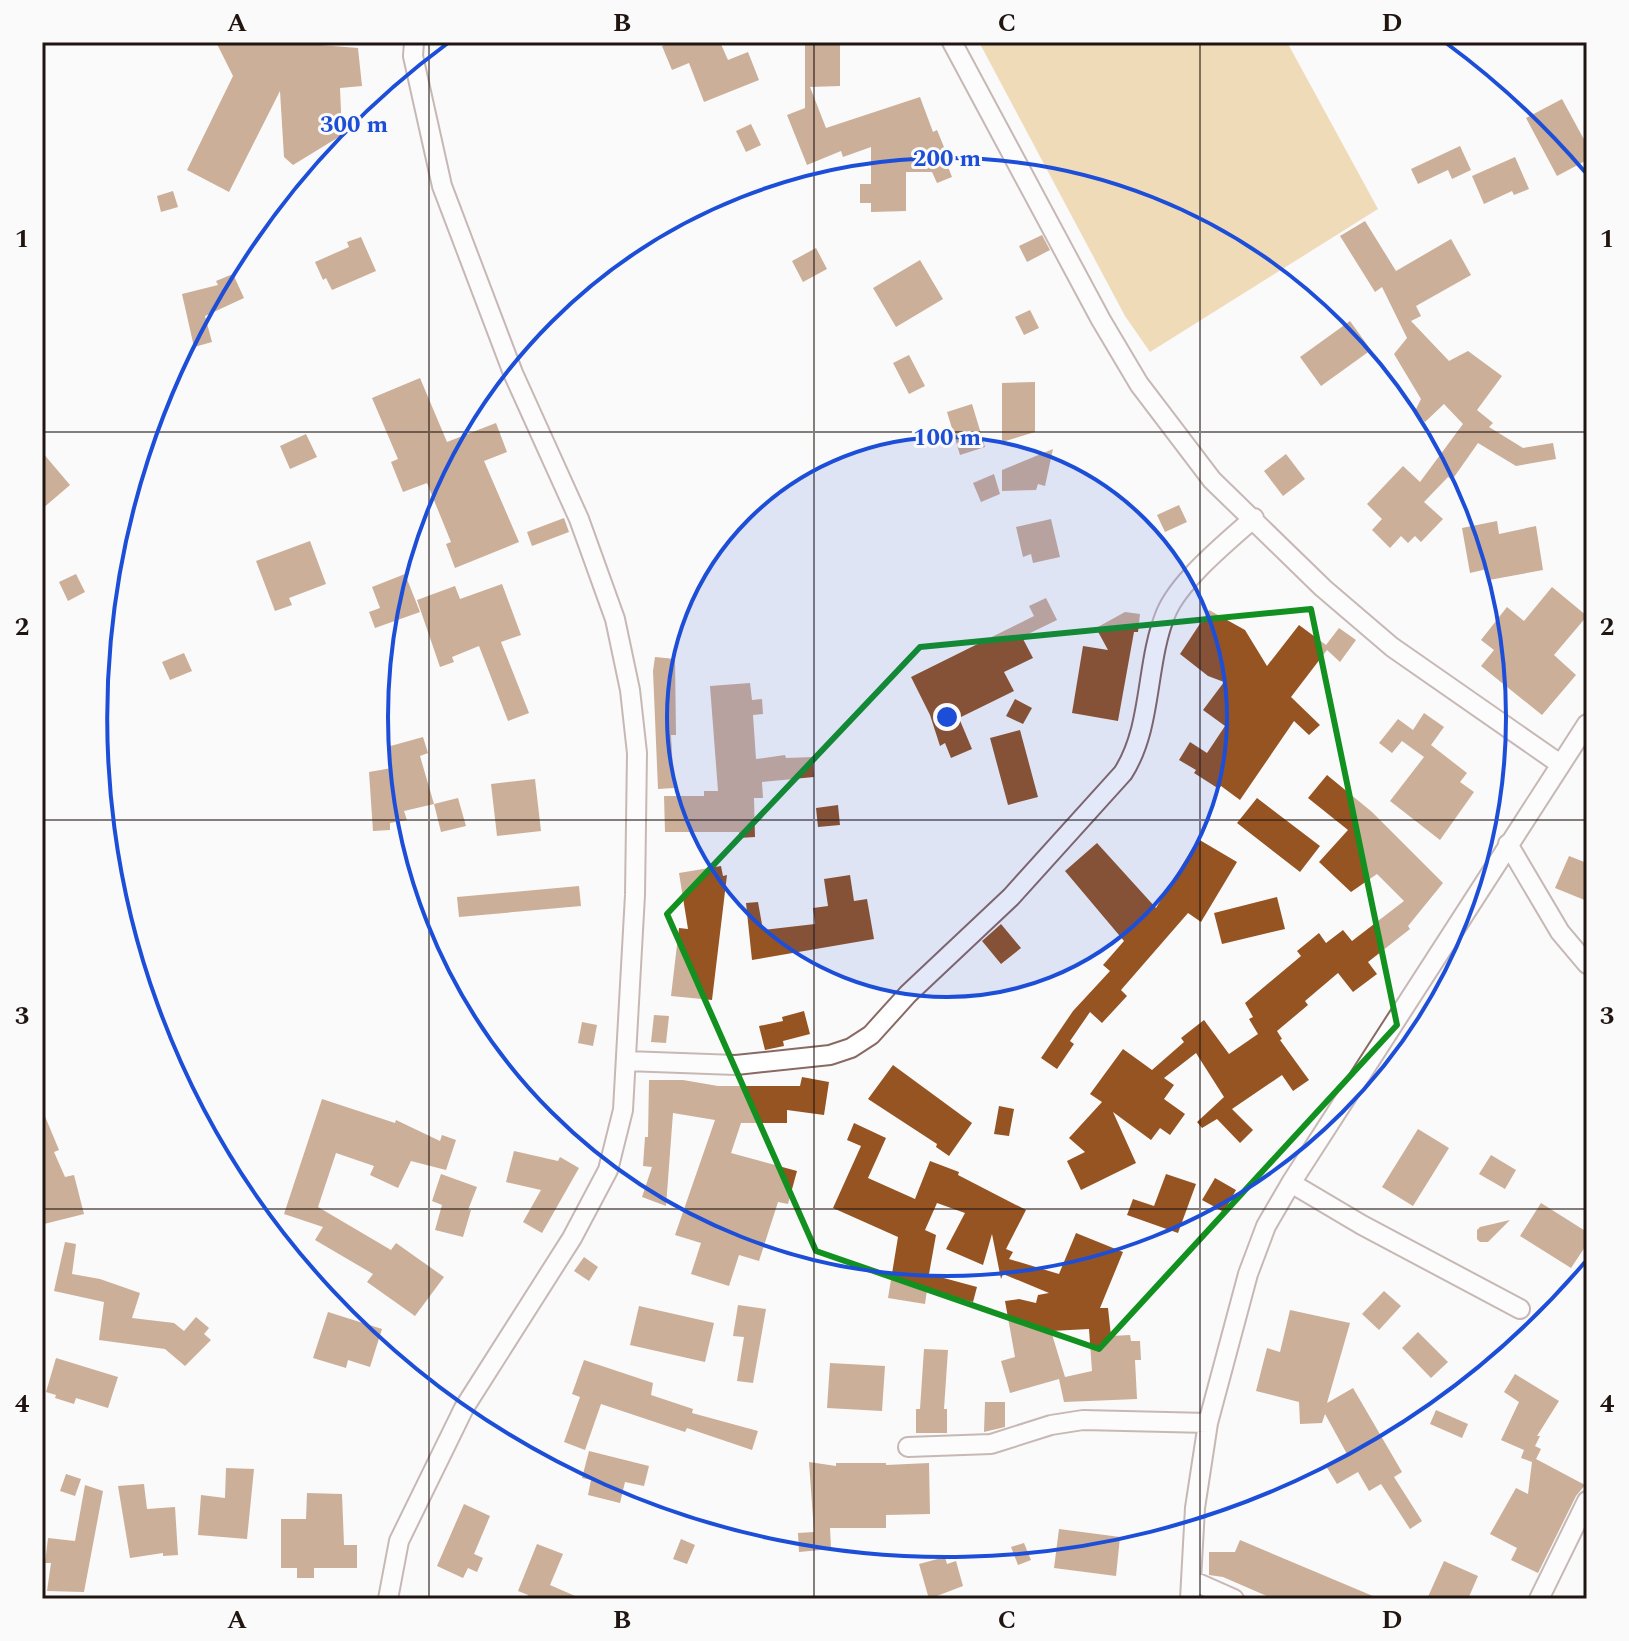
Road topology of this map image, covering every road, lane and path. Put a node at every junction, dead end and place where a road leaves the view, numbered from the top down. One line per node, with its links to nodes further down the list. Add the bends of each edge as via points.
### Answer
1 (414, 42): 8 (street, via 442,186 513,373 579,519 615,619 625,665 637,753)
2 (952, 42): 3 (street, via 1139,384 1212,480)
3 (1254, 518): 5 (street, via 1323,588 1392,647); 8 (street, via 1219,547 1167,612 1139,737 1123,773 1011,897 871,1035 830,1055 760,1064)
4 (1587, 724): 5 (street)
5 (1560, 764): 6 (street)
6 (1508, 844): 7 (street, via 1553,921); 9 (street)
7 (1587, 964)
8 (626, 1061): 15 (street, via 623,1110 608,1170 572,1238 464,1408 399,1541)
9 (1291, 1183): 10 (street); 11 (street, via 1266,1226 1248,1274)
10 (1520, 1309)
11 (1208, 1423): 12 (street, via 1083,1420 991,1444); 14 (street)
12 (908, 1447)
13 (1587, 1501): 18 (street)
14 (1191, 1580): 16 (street); 17 (street)
15 (388, 1599)
16 (1190, 1599)
17 (1234, 1599)
18 (1539, 1599)

